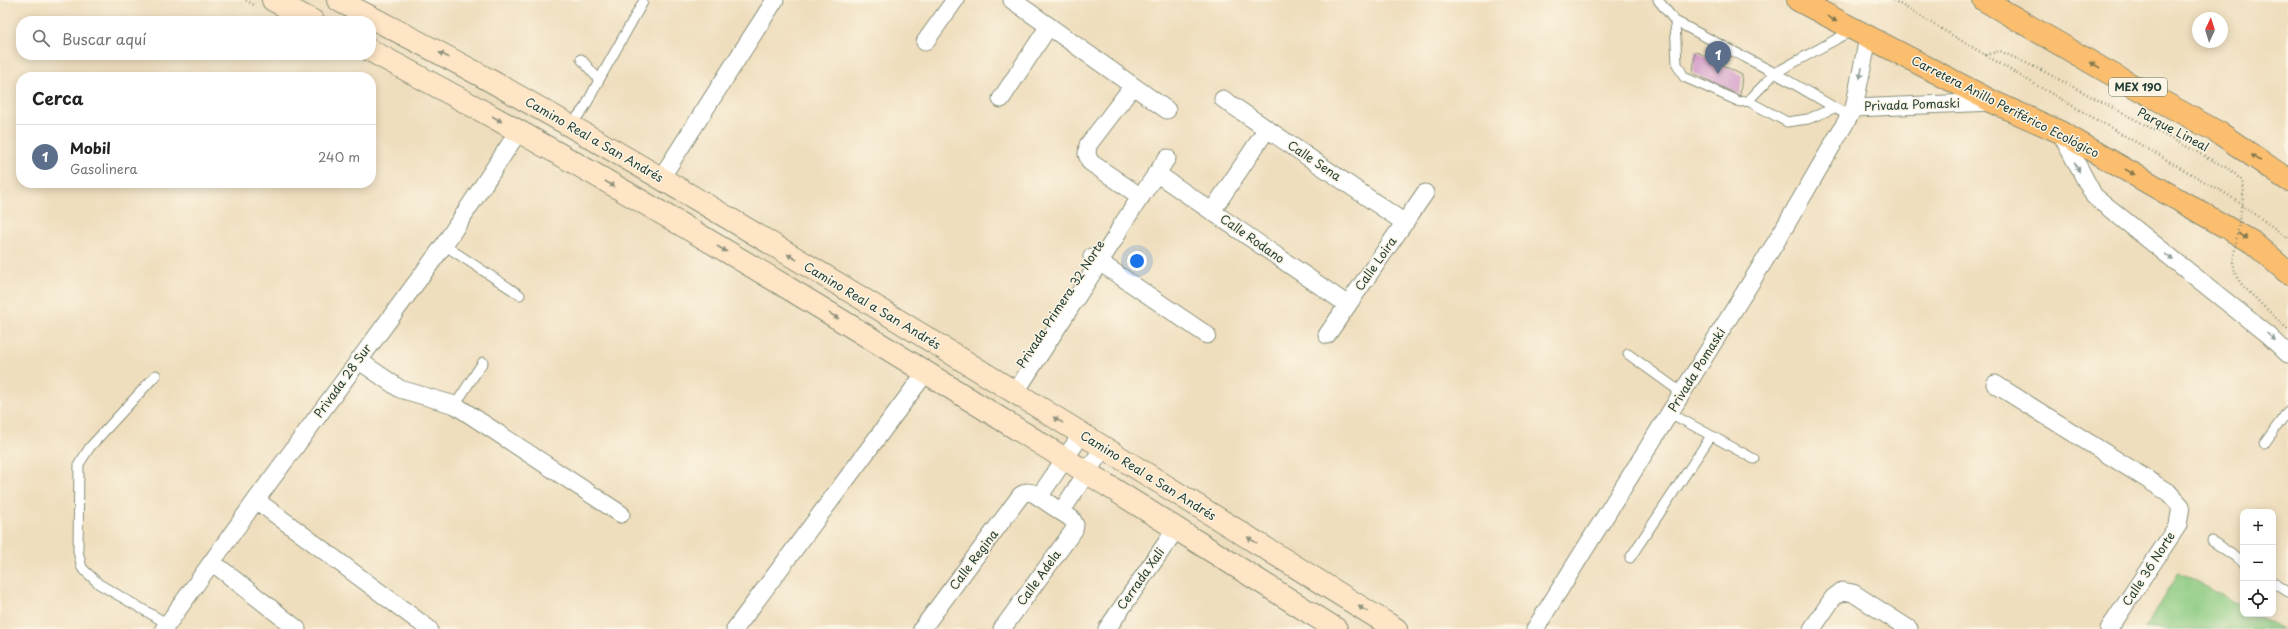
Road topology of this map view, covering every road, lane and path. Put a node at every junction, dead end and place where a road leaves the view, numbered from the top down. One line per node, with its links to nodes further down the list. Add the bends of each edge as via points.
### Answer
1 (273, 0): 11 (main road)
2 (338, 0): 12 (main road, Camino Real a San Andrés, one-way to 2)
3 (775, 0): 39 (street)
4 (955, 0): 17 (street)
5 (1012, 0): 15 (street)
6 (1658, 0): 14 (lane)
7 (1798, 0): 16 (highway, Carretera Anillo Periférico Ecológico, one-way to 16)
8 (1893, 0): 19 (path)
9 (1984, 0): 40 (highway, MEX 190, one-way to 9, via 2222,134 2106,71)
10 (643, 2): 23 (lane)
11 (303, 16)
12 (368, 16)
13 (376, 20): 22 (main road, Camino Real a San Andrés, one-way to 13)
14 (1675, 21): 21 (lane); 28 (lane, via 1677,64 1684,77 1740,102)
15 (1048, 26): 24 (street); 25 (street)
16 (1861, 34): 21 (lane); 29 (highway, Carretera Anillo Periférico Ecológico); 32 (street, Privada Pomaski, one-way to 32)
17 (925, 42)
18 (376, 54): 27 (main road)
19 (1985, 55): 45 (path, via 2228,196); 51 (path, Parque Lineal, bridge, via 2000,51 2041,70 2231,170 2244,188 2233,262 2236,276)
20 (581, 59): 23 (lane)
21 (1775, 73): 28 (lane); 30 (lane)
22 (478, 74): 27 (main road); 33 (main road, Camino Real a San Andrés)
23 (599, 80): 33 (lane, via 585,107)
24 (1132, 86): 31 (street); 42 (street, via 1088,145 1087,154 1090,162)
25 (1001, 99)
26 (1223, 99): 34 (street, Calle Sena)
27 (463, 100): 35 (main road, one-way to 35)
28 (1748, 100): 30 (lane, via 1787,122 1808,119)
29 (1993, 102): 32 (street, Privada Pomaski); 36 (highway, Carretera Anillo Periférico Ecológico)
30 (1834, 108): 32 (lane)
31 (1167, 110)
32 (1852, 112): 62 (street, Privada Pomaski, via 1776,242)
33 (570, 126): 39 (main road, Camino Real a San Andrés)
34 (1267, 129): 43 (street); 44 (street, Calle Sena)
35 (518, 132): 46 (street, Privada 28 Sur); 58 (main road, one-way to 58, via 730,254)
36 (2060, 132): 48 (highway, Carretera Anillo Periférico Ecológico, one-way to 48, via 2252,242); 55 (street, one-way to 55, via 2094,196 2268,335)
37 (1167, 158): 38 (street, Privada Primera 32 Norte)
38 (1156, 173): 42 (street, Privada Primera 32 Norte); 43 (street, Calle Rodano)
39 (660, 178): 61 (main road, Camino Real a San Andrés, one-way to 39)
40 (2288, 180)
41 (1425, 193): 44 (street, Calle Loira)
42 (1141, 197): 47 (street, Privada Primera 32 Norte, via 1121,226 1106,235)
43 (1212, 211): 50 (street, Calle Rodano)
44 (1405, 223): 50 (street, Calle Loira)
45 (2288, 238)
46 (444, 245): 49 (lane); 56 (street, Privada 28 Sur)
47 (1096, 260): 52 (street); 61 (street, Privada Primera 32 Norte)
48 (2288, 273)
49 (520, 295)
50 (1348, 305): 53 (street, Calle Loira)
51 (2288, 330)
52 (1207, 335)
53 (1327, 335)
54 (1628, 354): 62 (lane)
55 (2288, 354)
56 (358, 360): 63 (street, via 400,389); 74 (street, Privada 28 Sur)
57 (483, 362): 63 (lane)
58 (926, 372): 71 (main road); 88 (street)
59 (156, 375): 85 (lane, via 90,447 79,464 78,551 82,568 99,584)
60 (1995, 384): 97 (street, Calle 36 Norte, via 2170,493 2181,506 2178,525)
61 (1011, 390): 66 (main road, Camino Real a San Andrés, one-way to 61)
62 (1682, 393): 65 (street, Privada Pomaski)
63 (455, 405): 76 (street)
64 (2288, 411): 68 (lane)
65 (1670, 413): 67 (lane); 94 (street, Privada Pomaski)
66 (1081, 435): 69 (main road, Camino Real a San Andrés); 71 (street, Calle Regina)
67 (1711, 436): 70 (lane); 79 (lane)
68 (2264, 444)
69 (1103, 448): 72 (street); 93 (main road, Camino Real a San Andrés, one-way to 69)
70 (1754, 459)
71 (1065, 460): 72 (main road); 73 (street, Calle Regina)
72 (1086, 473): 75 (street); 77 (main road)
73 (1033, 495): 75 (street); 89 (street, Calle Regina, via 1021,495)
74 (256, 500): 81 (street, Privada 28 Sur); 87 (street)
75 (1061, 512): 90 (street, Calle Adela, via 1072,519 1074,530)
76 (621, 514)
77 (1176, 529): 91 (street, Cerrada Xali); 92 (main road)
78 (2212, 541): 80 (lane)
79 (1630, 558)
80 (2240, 560)
81 (212, 562): 85 (street, Privada 28 Sur); 86 (street)
82 (2276, 583): 83 (lane)
83 (2287, 588)
84 (1891, 624): 95 (street, via 1853,593 1842,591 1833,598); 96 (street)
85 (166, 626)
86 (297, 629)
87 (429, 629)
88 (735, 629)
89 (922, 629)
90 (1002, 629)
91 (1106, 629)
92 (1336, 629)
93 (1396, 629)
94 (1535, 629)
95 (1812, 629)
96 (1910, 629)
97 (2109, 629)

